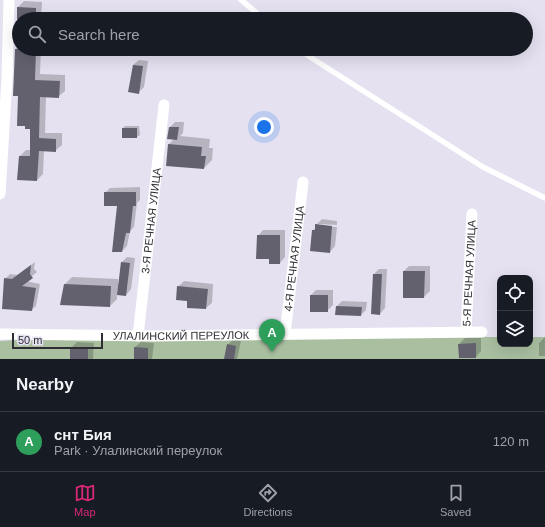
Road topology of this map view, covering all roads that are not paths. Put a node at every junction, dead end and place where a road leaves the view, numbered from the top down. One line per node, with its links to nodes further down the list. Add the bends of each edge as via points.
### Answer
1 (9, 0): 7 (street)
2 (241, 0): 3 (lane)
3 (256, 12)
4 (309, 56): 8 (lane, via 483,167)
5 (164, 105): 14 (street, 3-Я РЕЧНАЯ УЛИЦА)
6 (303, 182): 13 (street, 4-Я РЕЧНАЯ УЛИЦА)
7 (0, 194)
8 (545, 198)
9 (472, 214): 10 (street, 5-Я РЕЧНАЯ УЛИЦА)
10 (466, 332): 11 (street, УЛАЛИНСКИЙ ПЕРЕУЛОК); 13 (street, УЛАЛИНСКИЙ ПЕРЕУЛОК)
11 (482, 332)
12 (0, 334): 14 (street, УЛАЛИНСКИЙ ПЕРЕУЛОК)
13 (285, 334): 14 (street, УЛАЛИНСКИЙ ПЕРЕУЛОК)
14 (138, 336)

